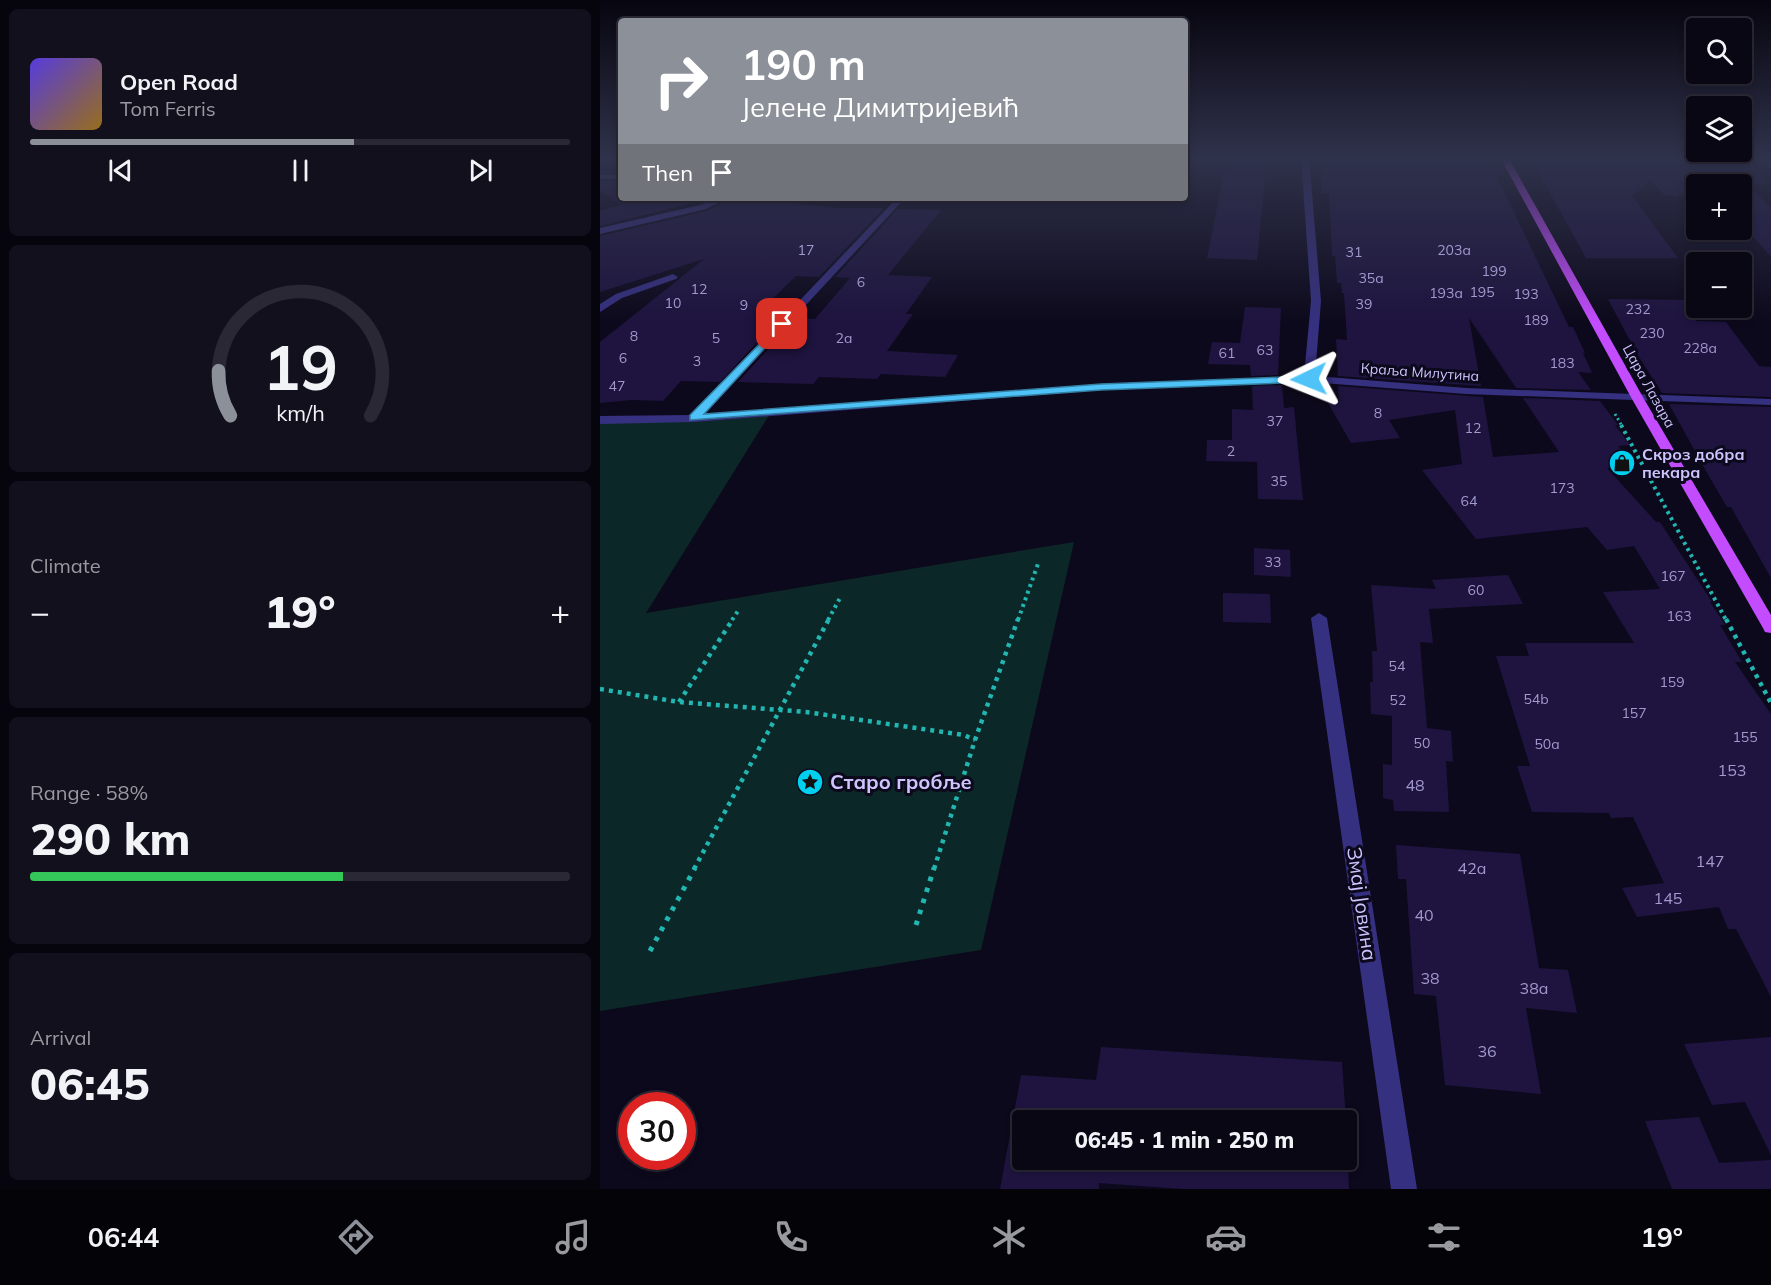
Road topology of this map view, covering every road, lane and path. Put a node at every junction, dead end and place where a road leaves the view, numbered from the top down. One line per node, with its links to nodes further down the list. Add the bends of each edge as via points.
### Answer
1 (679, 212): 5 (street)
2 (887, 212): 12 (street)
3 (1309, 212): 8 (street, via 1316,301)
4 (1534, 212): 10 (main road, Цара Лазара)
5 (600, 231)
6 (673, 278): 7 (street, via 619,296)
7 (600, 309)
8 (1309, 379): 9 (street, Краља Милутина); 12 (street, Краља Милутина, via 1101,387)
9 (1606, 398): 10 (street, Краља Милутина); 21 (path)
10 (1638, 399): 11 (street, Краља Милутина); 18 (main road, Цара Лазара)
11 (1771, 402)
12 (694, 418): 13 (street, Краља Милутина)
13 (600, 420)
14 (1039, 561): 23 (path)
15 (840, 598): 22 (path)
16 (738, 611): 20 (path)
17 (1319, 618): 26 (street, Змај Јовина)
18 (1771, 628)
19 (600, 689): 20 (path)
20 (679, 702): 22 (path)
21 (1771, 703)
22 (780, 710): 23 (path); 25 (path)
23 (975, 740): 24 (path)
24 (916, 925)
25 (650, 951)
26 (1404, 1189)

